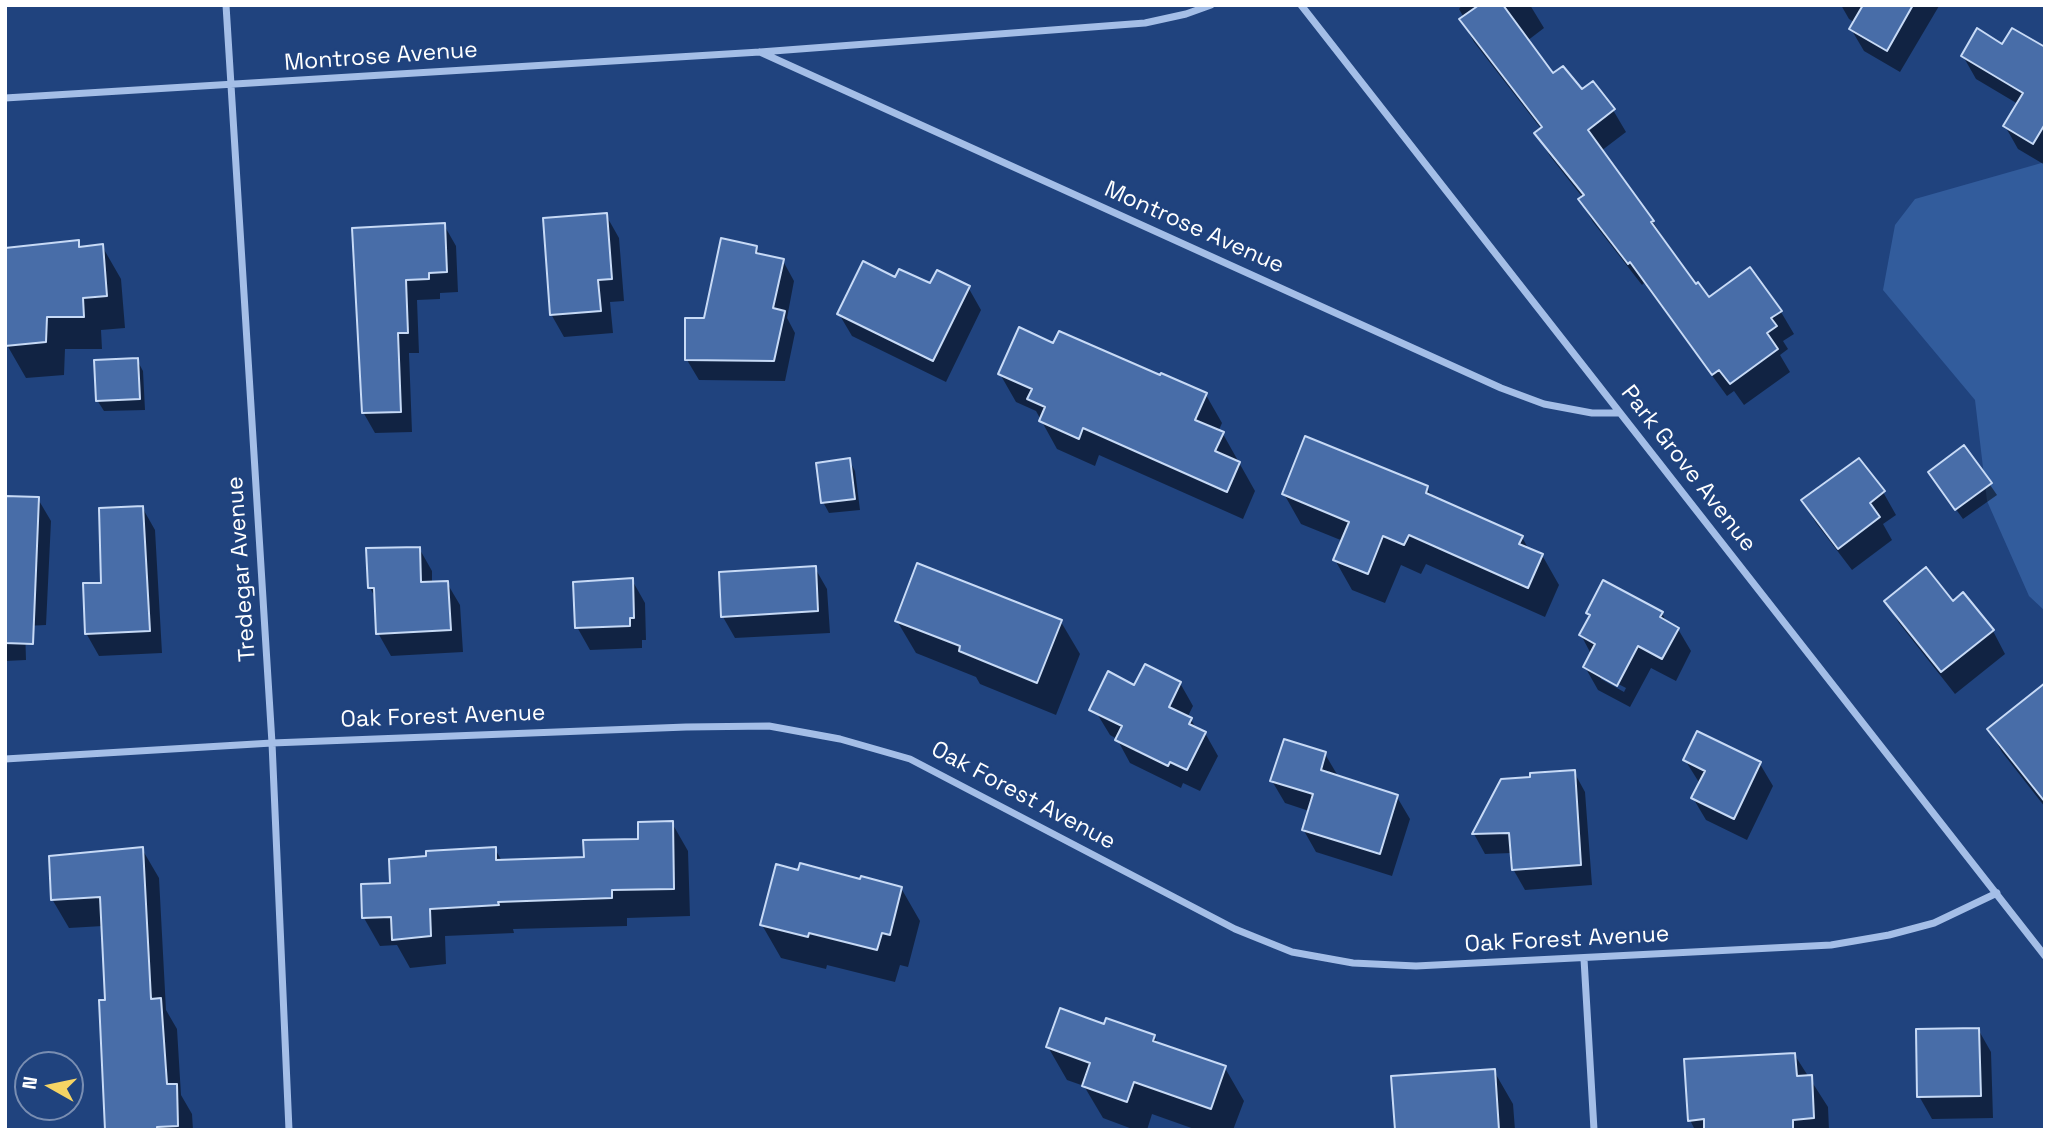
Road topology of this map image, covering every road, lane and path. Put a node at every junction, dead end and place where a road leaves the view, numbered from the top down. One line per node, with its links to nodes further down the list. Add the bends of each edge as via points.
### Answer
1 (226, 5): 5 (street, Tredegar Avenue)
2 (1211, 5): 4 (street, Montrose Avenue, via 1145,23)
3 (1301, 5): 7 (street, Park Grove Avenue)
4 (760, 52): 5 (street, Montrose Avenue); 7 (street, Montrose Avenue, via 1501,388 1544,404)
5 (231, 86): 6 (street, Montrose Avenue); 8 (street, Tredegar Avenue)
6 (5, 98)
7 (1619, 413): 10 (street, Park Grove Avenue)
8 (272, 743): 9 (street, Oak Forest Avenue); 12 (street, Oak Forest Avenue, via 769,726 840,739 910,759 1235,929 1292,952 1353,963 1416,966); 13 (street, Tredegar Avenue)
9 (5, 759)
10 (1997, 893): 11 (street, Park Grove Avenue); 12 (street, Oak Forest Avenue, via 1934,923 1889,936 1832,945)
11 (2045, 956)
12 (1584, 959): 14 (street)
13 (289, 1130)
14 (1594, 1130)

